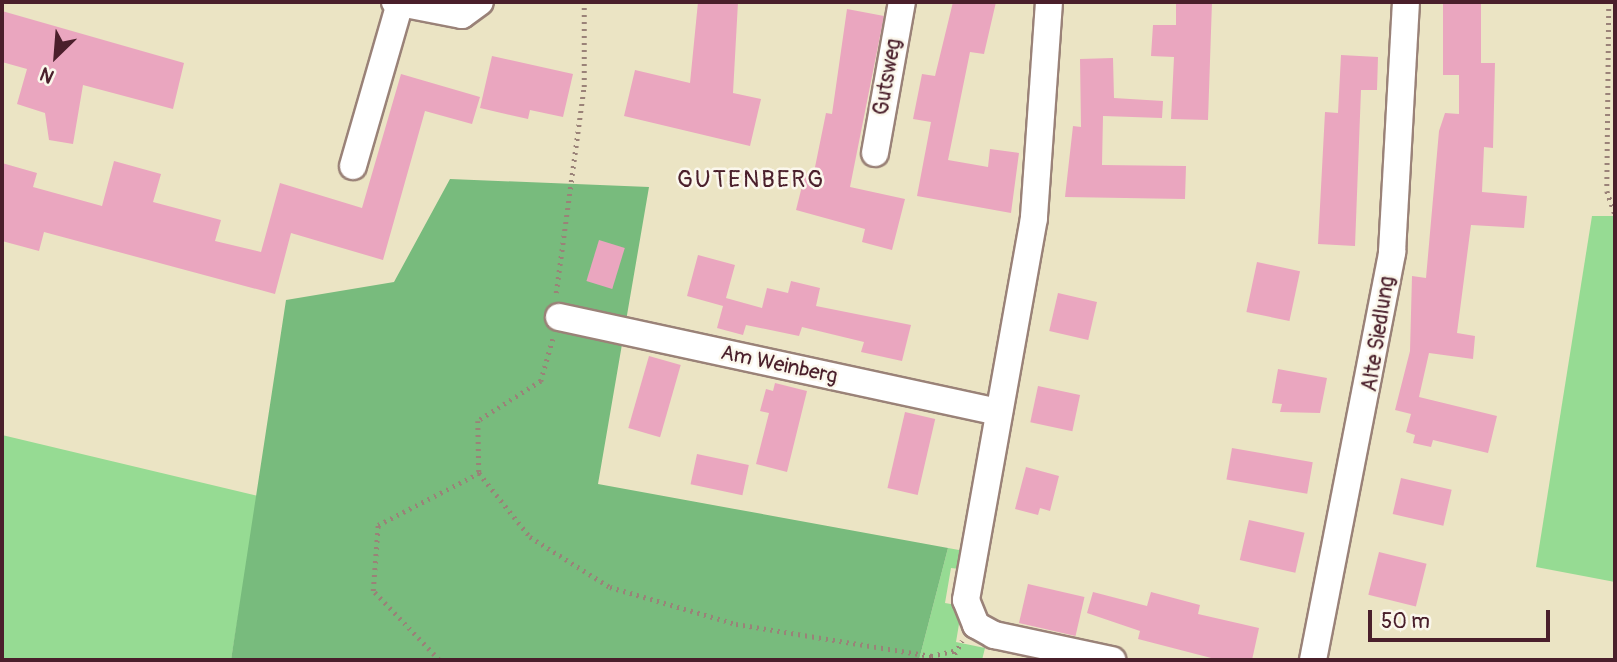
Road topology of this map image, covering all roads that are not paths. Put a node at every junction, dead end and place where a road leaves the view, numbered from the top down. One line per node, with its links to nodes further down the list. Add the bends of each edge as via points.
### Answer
1 (398, 2): 2 (street, via 462,15); 7 (street)
2 (480, 2)
3 (902, 2): 6 (street, Gutsweg)
4 (1049, 2): 9 (street, via 1034,218)
5 (1406, 2): 11 (street, Alte Siedlung, via 1392,252)
6 (875, 153)
7 (353, 166)
8 (559, 317): 9 (street, Am Weinberg)
9 (999, 412): 10 (street, via 966,600 976,625 995,635)
10 (1102, 659)
11 (1313, 660)

